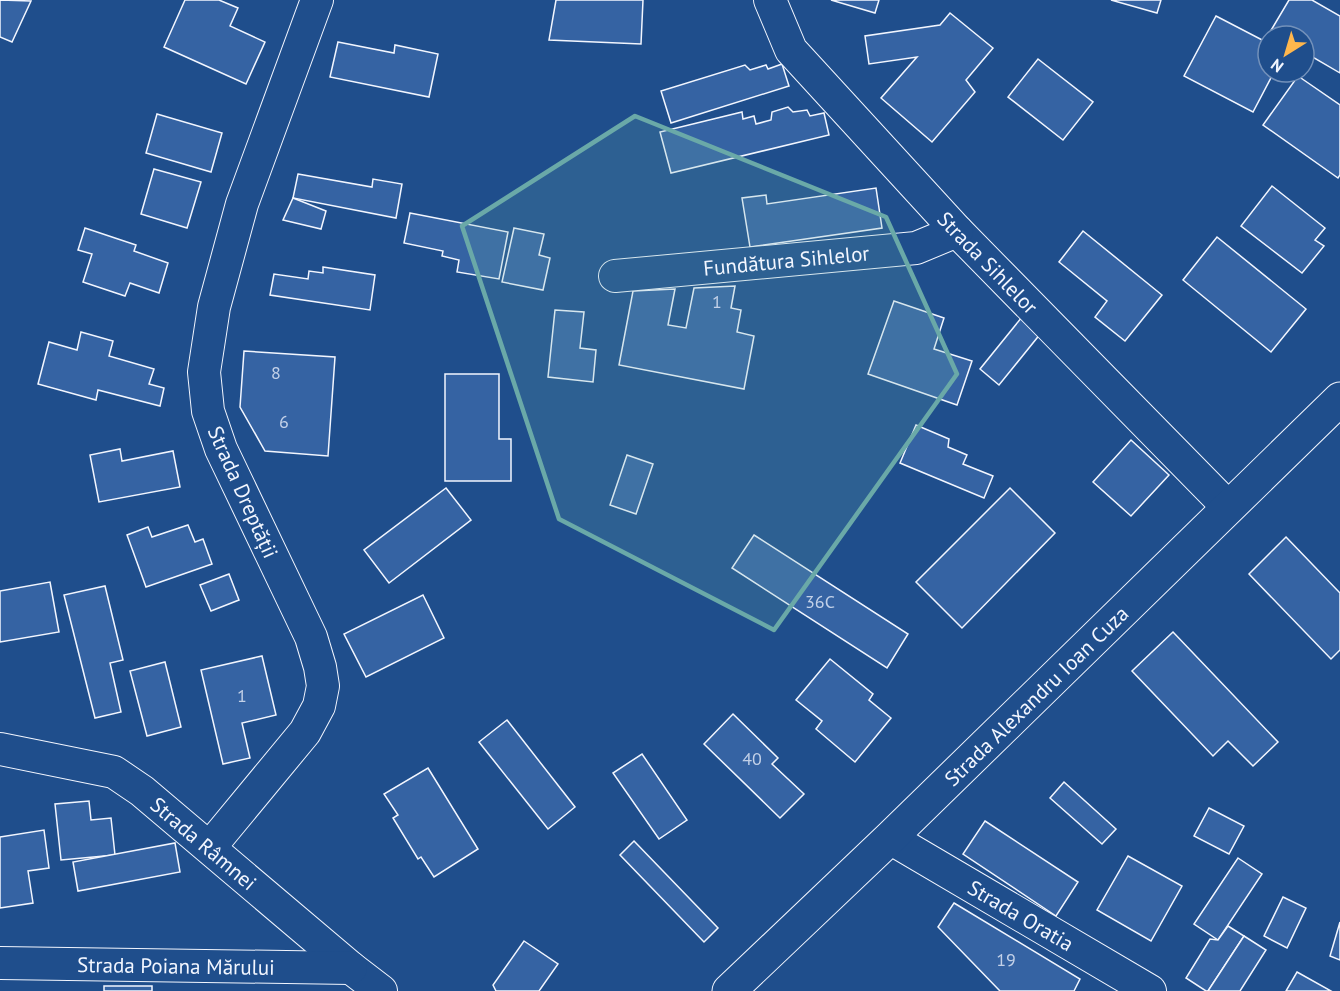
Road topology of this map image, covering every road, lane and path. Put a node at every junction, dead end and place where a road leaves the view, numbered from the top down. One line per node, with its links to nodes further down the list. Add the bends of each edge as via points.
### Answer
1 (317, 0): 9 (street, Strada Dreptății, via 242,204 214,307 204,372 208,411 221,449 311,637 323,686 320,706 305,732)
2 (770, 0): 3 (street, Strada Sihlelor, via 791,50)
3 (957, 231): 4 (street, Fundătura Sihlelor, via 916,248); 6 (street, Strada Sihlelor)
4 (615, 276)
5 (1340, 399): 6 (main road, Strada Alexandru Ioan Cuza)
6 (1228, 507): 8 (main road, Strada Alexandru Ioan Cuza)
7 (0, 749): 9 (street, Strada Râmnei, via 114,772)
8 (890, 838): 13 (main road, Strada Alexandru Ioan Cuza); 14 (street, Strada Oratia)
9 (210, 847): 11 (street, Strada Râmnei)
10 (0, 963): 11 (street, Strada Poiana Mărului)
11 (351, 968): 12 (street, Strada Râmnei)
12 (381, 991)
13 (729, 991)
14 (1150, 991)

